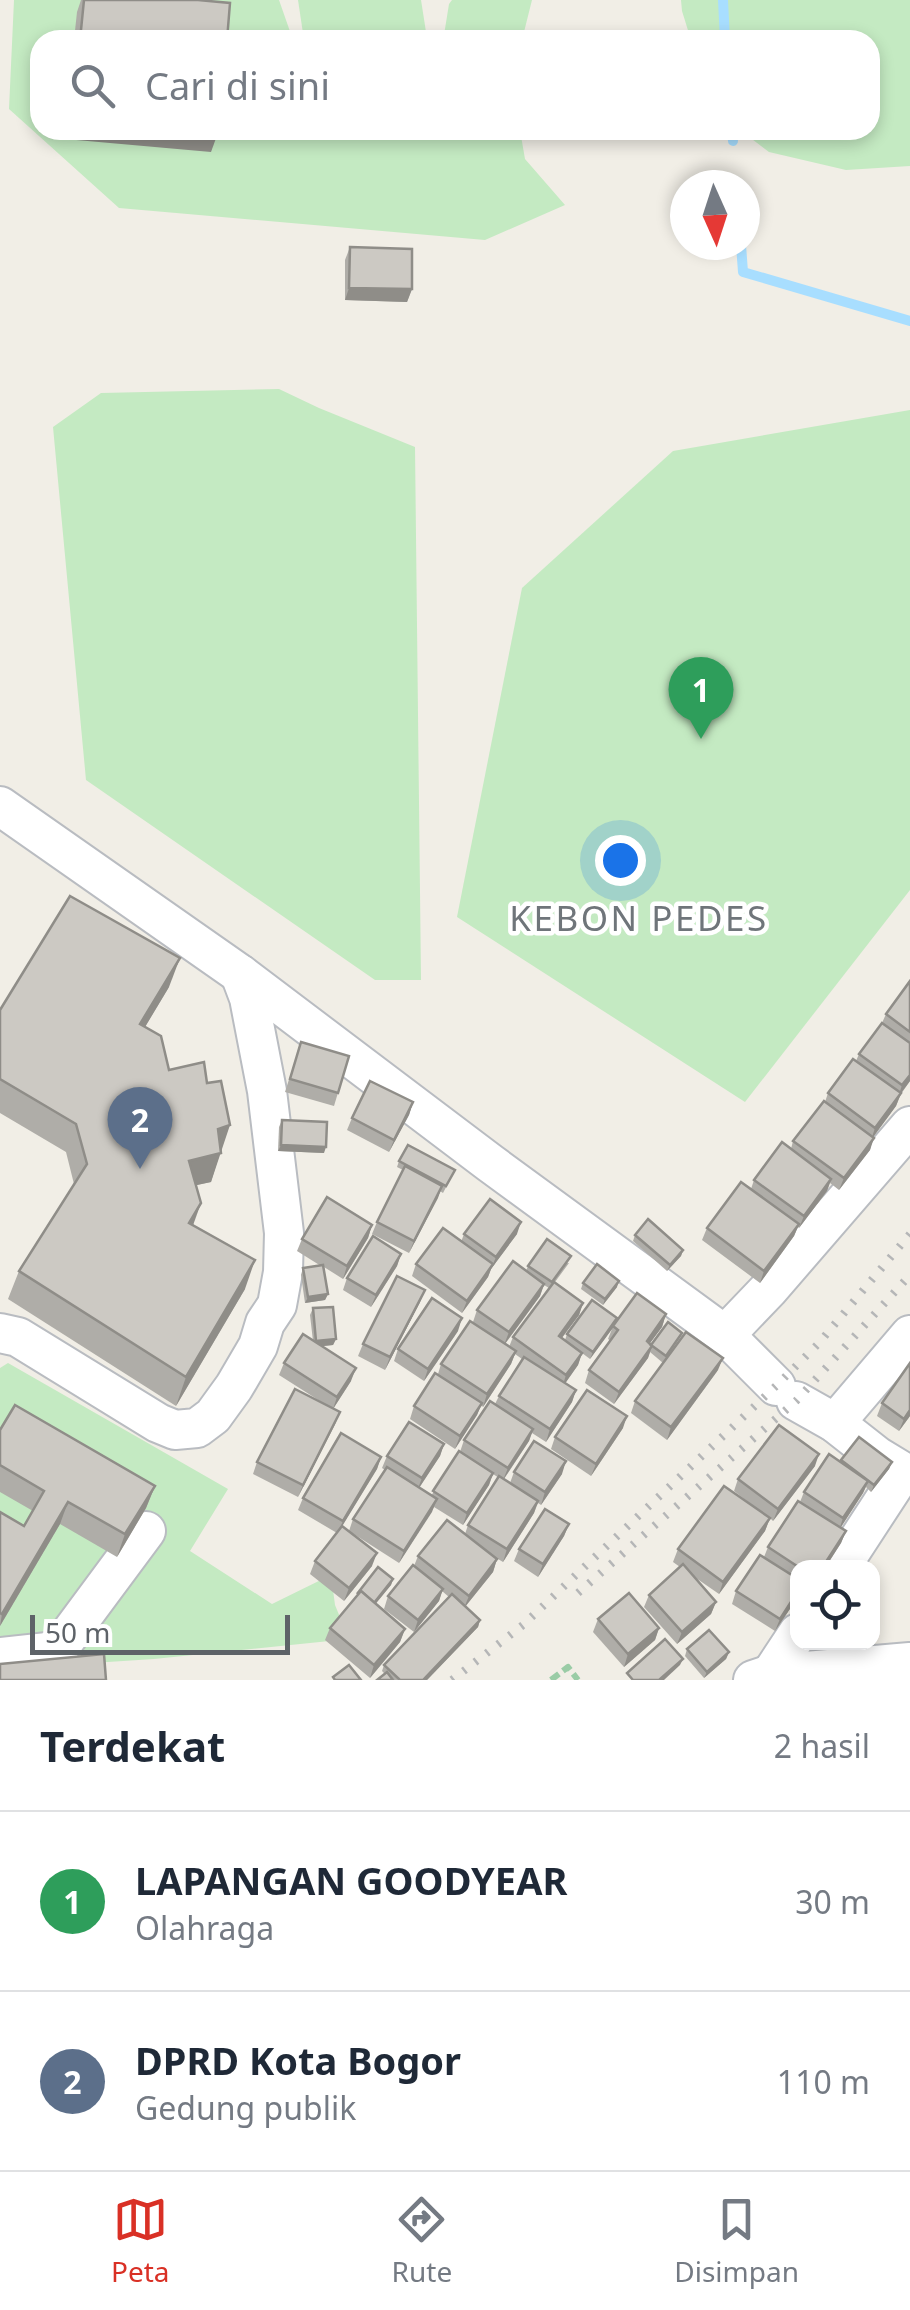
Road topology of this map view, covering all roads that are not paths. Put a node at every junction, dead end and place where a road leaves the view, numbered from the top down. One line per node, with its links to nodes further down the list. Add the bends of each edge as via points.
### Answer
1 (0, 806): 2 (street)
2 (240, 974): 4 (street, via 268,1091 285,1251 277,1305 234,1388 197,1428 175,1430); 5 (street)
3 (910, 1126): 5 (street)
4 (0, 1333)
5 (725, 1335): 7 (street, via 786,1393)
6 (910, 1335): 7 (street)
7 (836, 1423): 8 (street)
8 (906, 1474): 10 (street)
9 (146, 1532): 12 (street, via 57,1651)
10 (846, 1560)
11 (790, 1643): 14 (street)
12 (0, 1657)
13 (910, 1662): 14 (street)
14 (762, 1677)

